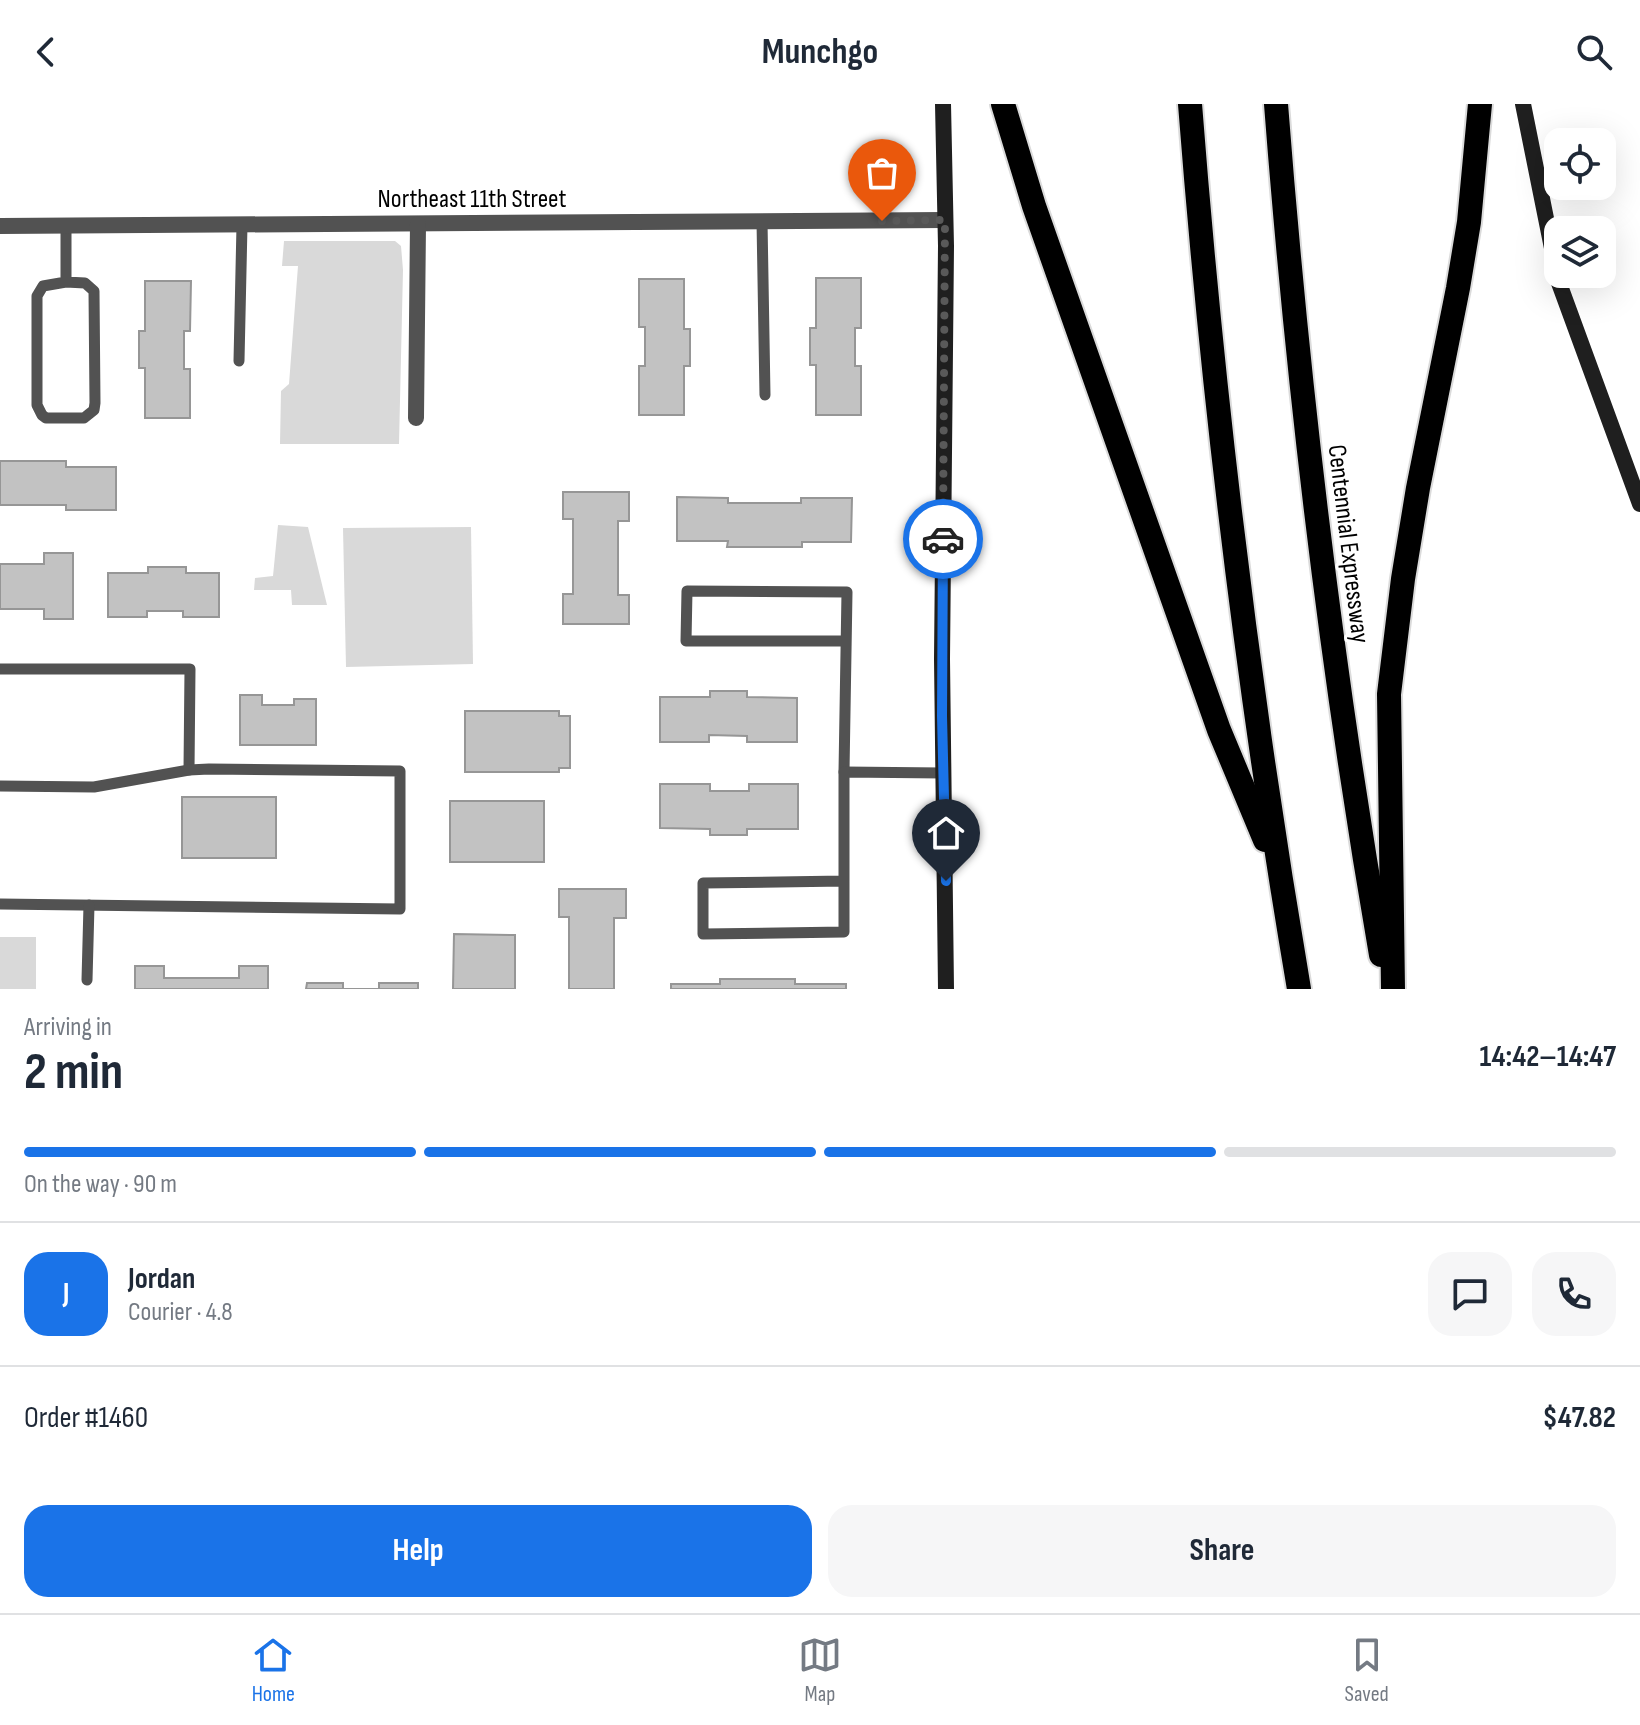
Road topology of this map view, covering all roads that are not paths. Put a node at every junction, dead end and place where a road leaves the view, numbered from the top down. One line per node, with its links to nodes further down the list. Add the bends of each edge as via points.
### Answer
1 (943, 104): 7 (main road)
2 (1003, 104): 24 (highway, via 1219,730)
3 (1190, 104): 24 (highway, via 1215,389)
4 (1276, 104): 31 (highway, Centennial Expressway, via 1312,485)
5 (1480, 104): 32 (highway, via 1469,222 1415,503 1389,694)
6 (1523, 104): 17 (main road, via 1559,283)
7 (945, 220): 8 (street, Northeast 11th Street); 22 (main road)
8 (762, 221): 9 (street, Northeast 11th Street); 15 (lane)
9 (418, 224): 10 (street, Northeast 11th Street); 16 (street)
10 (242, 225): 12 (street, Northeast 11th Street); 14 (lane)
11 (0, 226): 12 (street, Northeast 11th Street)
12 (66, 226): 13 (lane)
13 (66, 282): 13 (lane, via 85,283 94,291 94,410 84,418 46,418 37,405 37,296 43,286)
14 (239, 361)
15 (765, 395)
16 (416, 418)
17 (1640, 504)
18 (846, 641): 18 (lane, via 847,592 687,591 686,641); 21 (lane)
19 (0, 669): 20 (lane, via 190,669)
20 (189, 770): 23 (lane, via 94,787); 27 (lane, via 400,771 400,909)
21 (844, 772): 22 (lane); 25 (lane)
22 (943, 773): 29 (main road)
23 (0, 786)
24 (1280, 876): 30 (highway)
25 (844, 881): 25 (lane, via 844,932 703,934 703,883)
26 (0, 904): 27 (lane)
27 (89, 905): 28 (lane)
28 (87, 980)
29 (946, 989)
30 (1299, 989)
31 (1386, 989)
32 (1393, 989)

